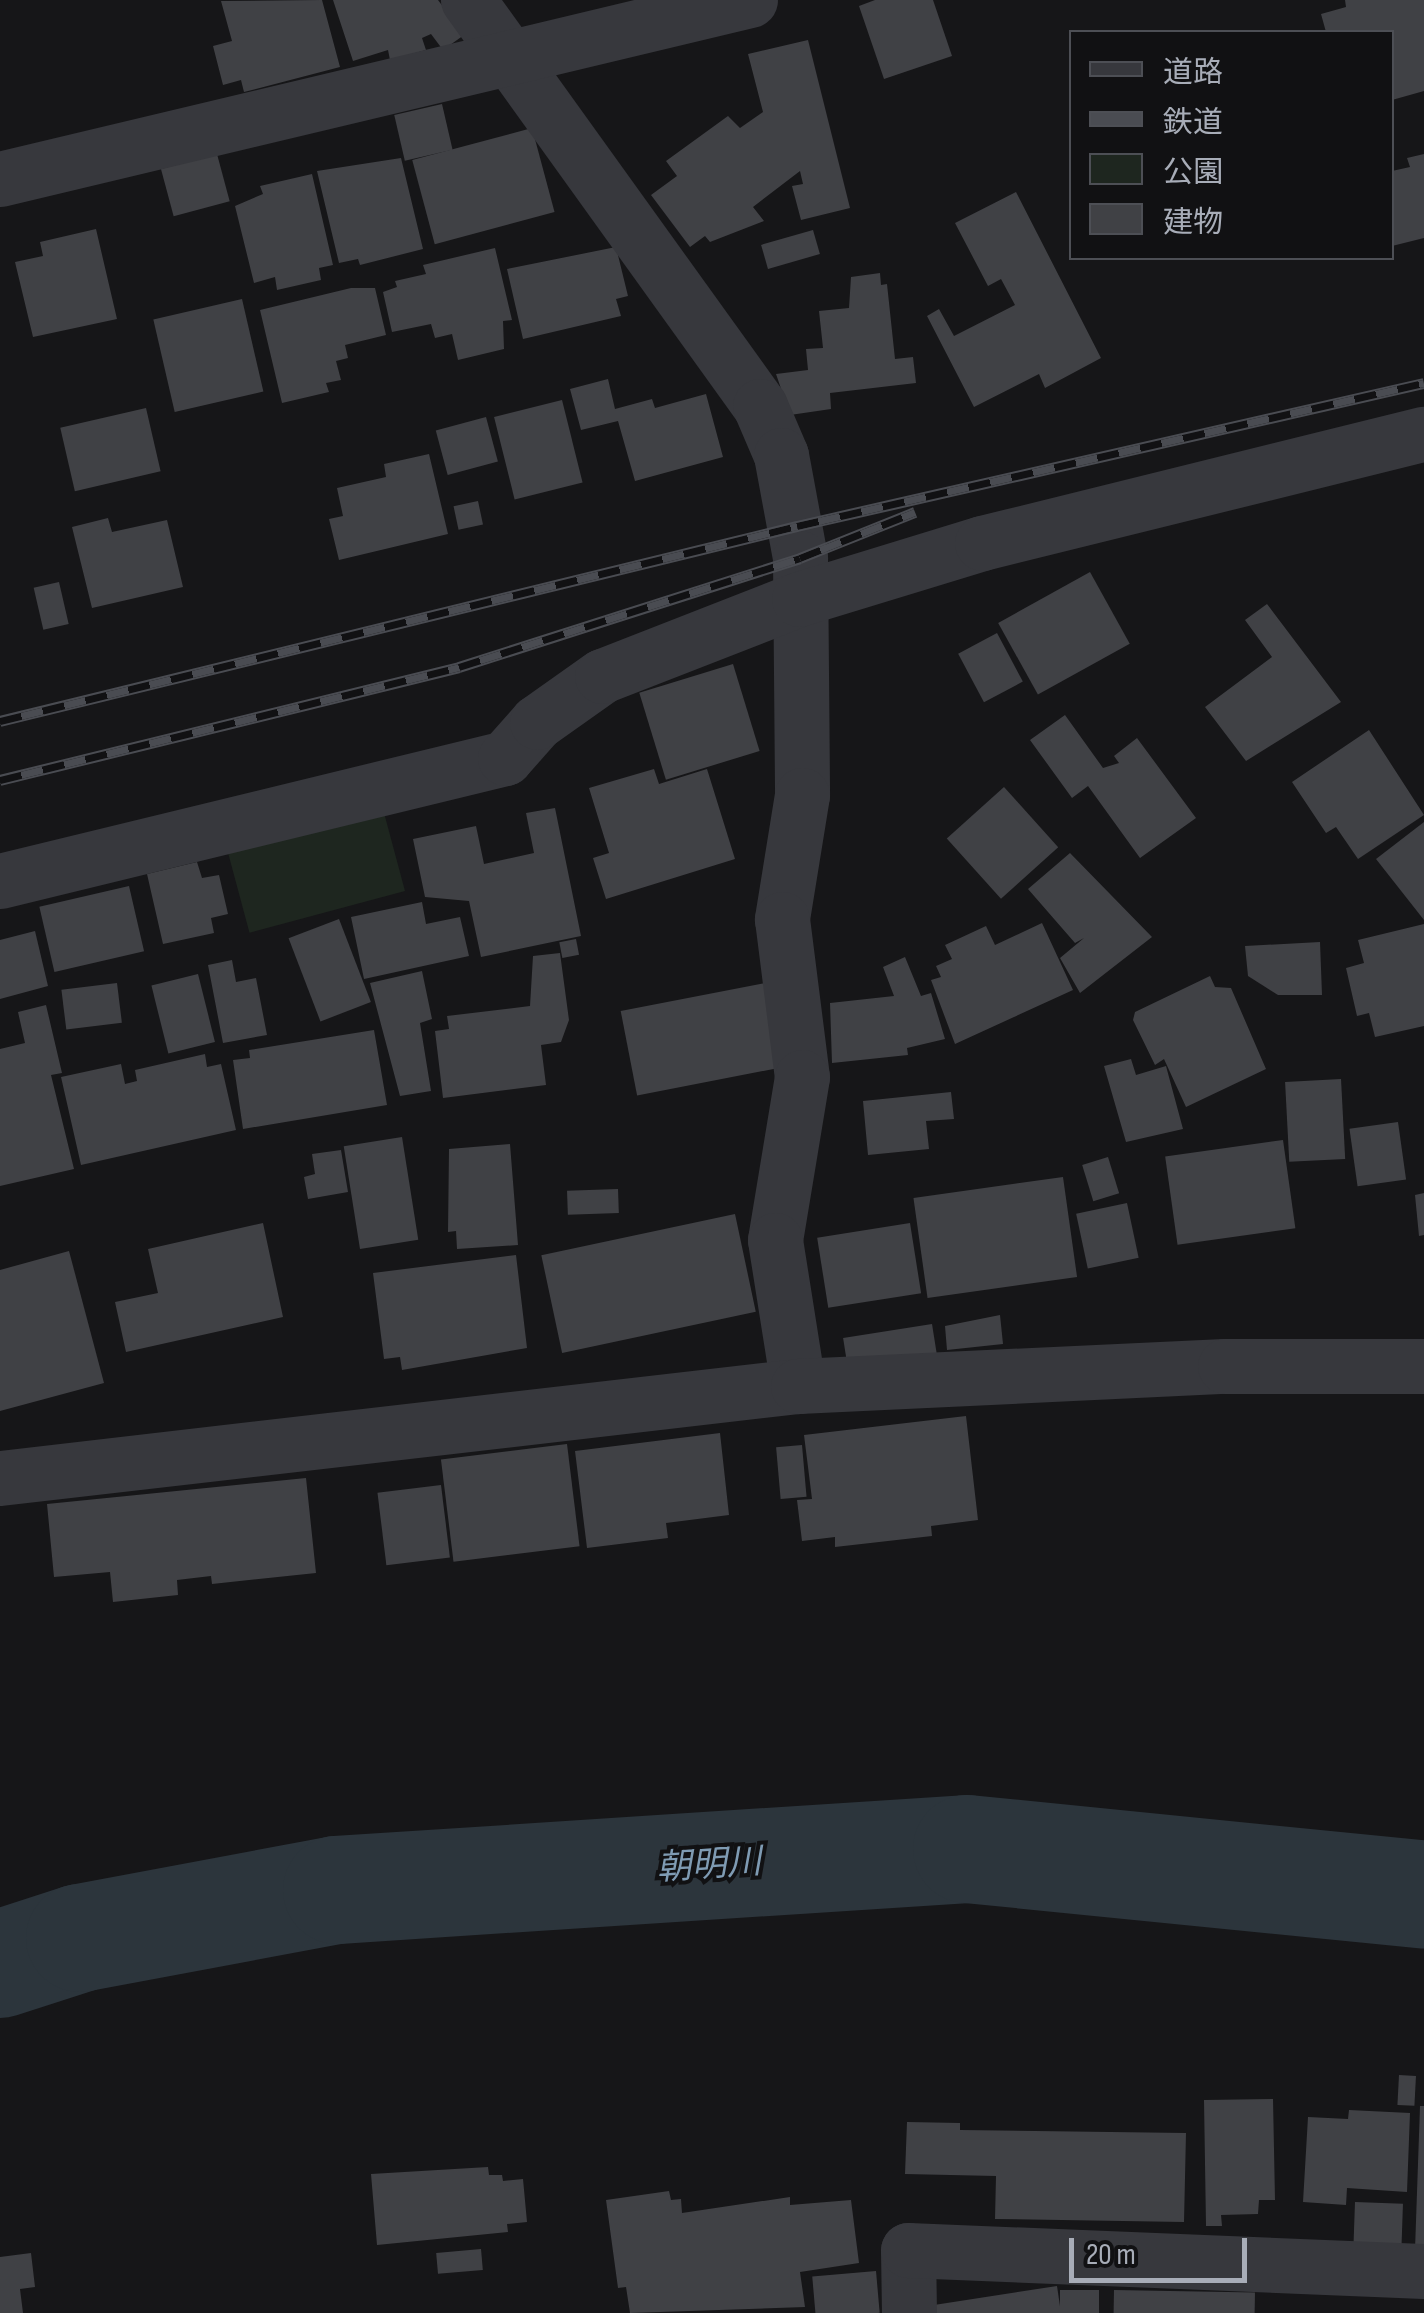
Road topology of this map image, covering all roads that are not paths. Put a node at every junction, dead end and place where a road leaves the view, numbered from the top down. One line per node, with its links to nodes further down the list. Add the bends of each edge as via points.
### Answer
1 (468, 0): 3 (street)
2 (750, 0): 3 (street)
3 (513, 58): 4 (street); 6 (street, via 760,406 781,455 797,526)
4 (0, 180)
5 (1424, 434): 6 (street, via 982,542)
6 (799, 599): 7 (street, via 602,676 538,722 505,758); 9 (street, via 802,795 782,920 802,1077 775,1240)
7 (0, 881)
8 (1424, 1366): 9 (street, via 1225,1366)
9 (798, 1386): 10 (street)
10 (0, 1478)
11 (1424, 2271): 12 (street, via 908,2250)
12 (909, 2313)

